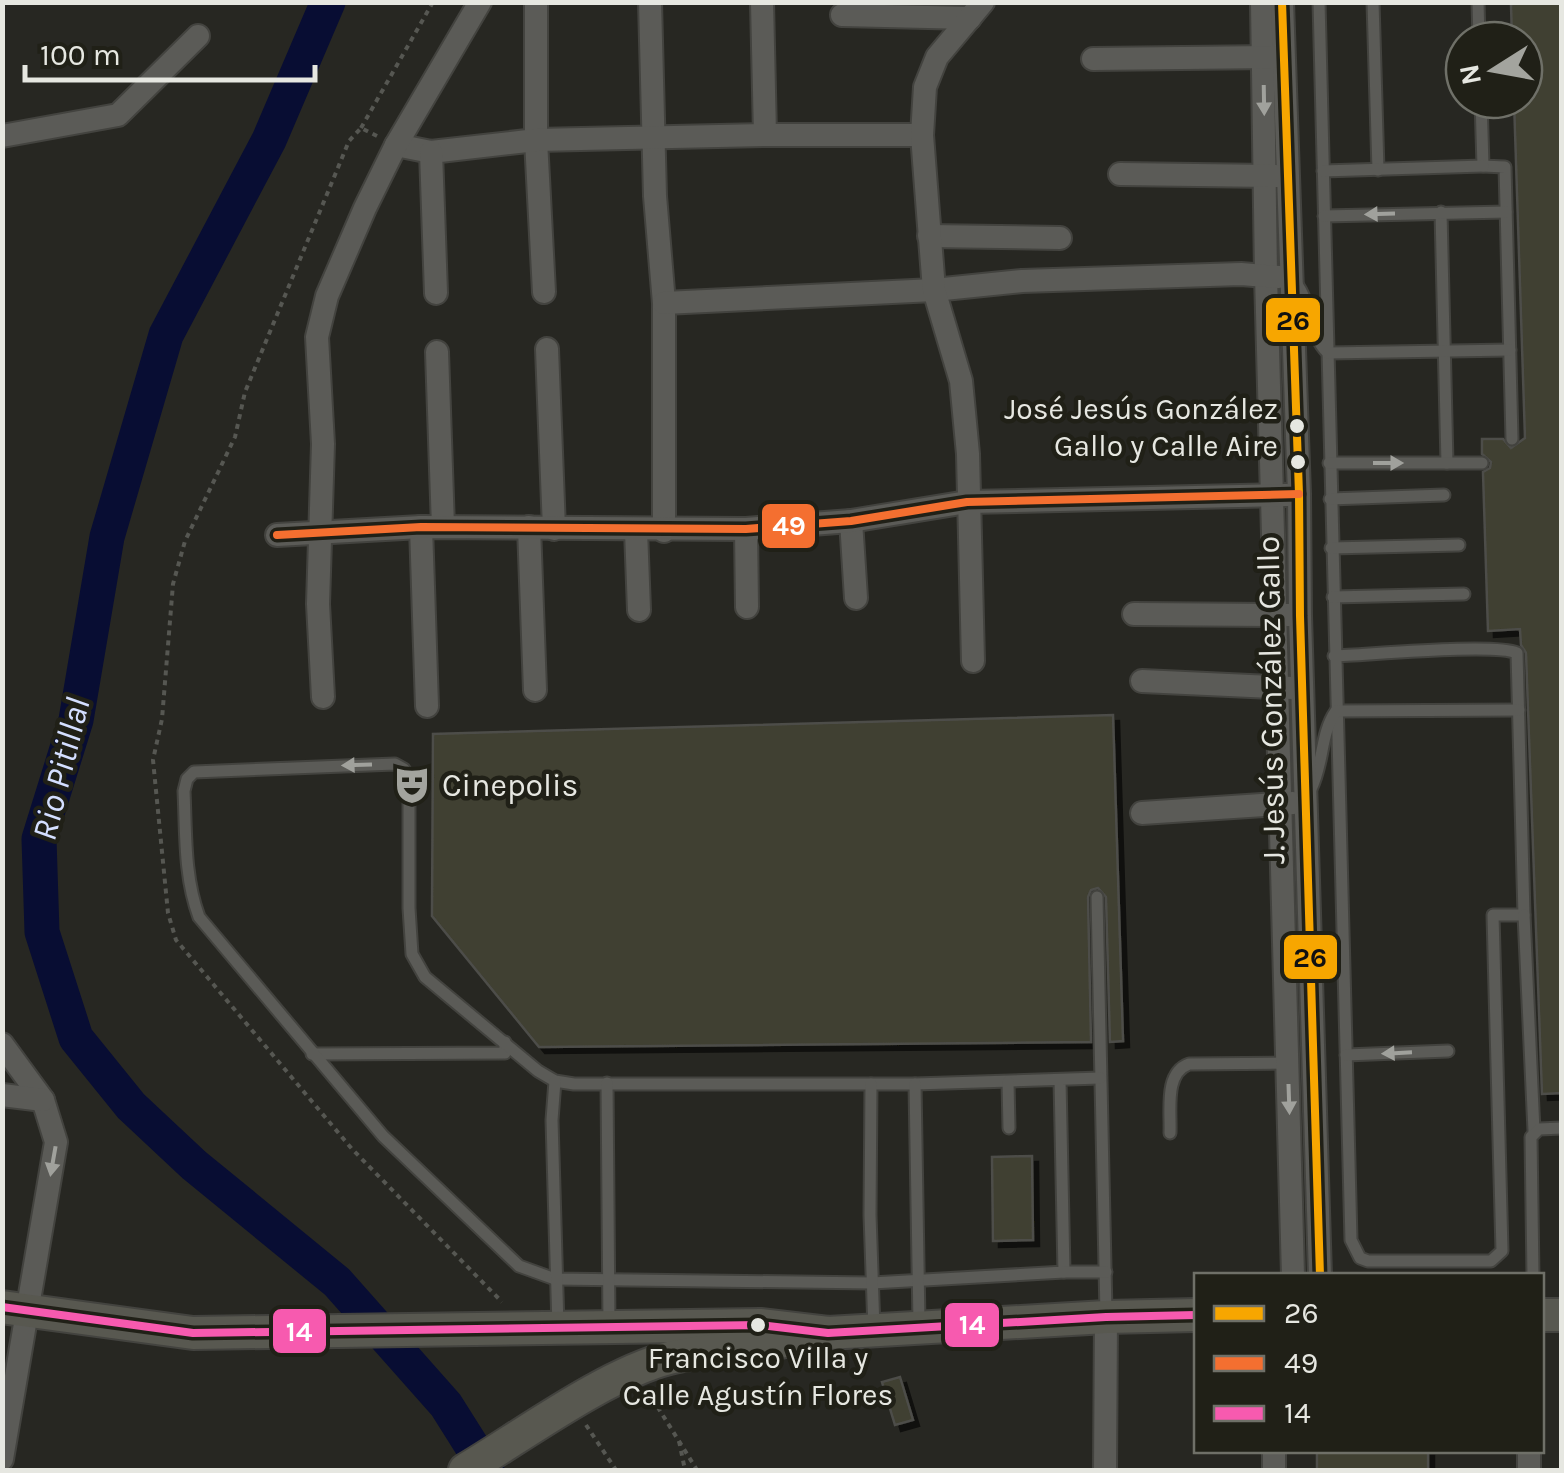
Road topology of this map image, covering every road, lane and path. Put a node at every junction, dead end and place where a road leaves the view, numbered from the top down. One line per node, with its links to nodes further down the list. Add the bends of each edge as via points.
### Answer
1 (433, 2): 16 (path)
2 (480, 2): 22 (street)
3 (536, 2): 21 (street)
4 (650, 2): 20 (street)
5 (762, 2): 17 (street)
6 (1262, 2): 13 (street, J. Jesús González Gallo)
7 (1282, 2): 13 (street, J. Jesús González Gallo)
8 (1319, 2): 26 (lane)
9 (1374, 2): 25 (lane)
10 (977, 10): 11 (street); 18 (street, via 937,56 925,88)
11 (842, 16)
12 (198, 36): 19 (street, via 118,114)
13 (1274, 57): 14 (street); 28 (street, J. Jesús González Gallo, one-way to 28); 29 (street, J. Jesús González Gallo)
14 (1093, 60)
15 (1482, 120): 24 (lane)
16 (361, 128): 22 (path); 84 (path, via 349,141 245,392 235,438 185,541 172,584 162,718)
17 (765, 134): 18 (street); 20 (street)
18 (922, 135): 33 (street)
19 (2, 136)
20 (653, 136): 21 (street); 40 (street)
21 (536, 140): 23 (street); 38 (street)
22 (396, 145): 23 (street); 62 (street, via 327,296 317,337)
23 (430, 152): 39 (street)
24 (1483, 166): 25 (lane); 31 (lane, via 1505,167)
25 (1378, 170): 26 (lane)
26 (1323, 171): 32 (lane)
27 (1120, 174): 28 (street)
28 (1264, 176): 29 (street); 35 (street, J. Jesús González Gallo)
29 (1290, 176): 36 (street, J. Jesús González Gallo)
30 (1441, 212): 31 (lane); 32 (lane, one-way to 32); 43 (lane)
31 (1506, 212): 42 (lane)
32 (1324, 216): 45 (lane)
33 (929, 236): 34 (street); 37 (street)
34 (1060, 238)
35 (1266, 275): 36 (street); 37 (street, via 1022,280); 51 (street, J. Jesús González Gallo)
36 (1292, 279): 45 (lane); 50 (street, J. Jesús González Gallo)
37 (934, 290): 40 (street); 54 (street, via 961,381)
38 (544, 292)
39 (436, 293)
40 (664, 303): 61 (street)
41 (546, 348): 58 (street)
42 (1510, 350): 43 (lane); 46 (lane)
43 (1444, 351): 45 (lane); 47 (lane)
44 (437, 352): 56 (street)
45 (1328, 353): 48 (lane)
46 (1512, 438)
47 (1447, 462): 48 (lane, one-way to 47); 49 (lane)
48 (1329, 463): 53 (lane)
49 (1482, 463)
50 (1300, 494): 51 (street); 73 (street, J. Jesús González Gallo)
51 (1271, 496): 54 (street); 72 (street, J. Jesús González Gallo)
52 (1444, 496): 53 (lane)
53 (1330, 499): 65 (lane)
54 (967, 502): 55 (street); 75 (street)
55 (851, 521): 59 (street); 68 (street)
56 (432, 527): 57 (street); 62 (street); 81 (street)
57 (529, 527): 58 (street); 79 (street)
58 (554, 528): 60 (street)
59 (746, 529): 61 (street); 69 (street)
60 (636, 530): 61 (street); 70 (street)
61 (664, 531)
62 (319, 533): 63 (street); 80 (street)
63 (278, 535)
64 (1459, 545): 65 (lane)
65 (1331, 548): 67 (lane)
66 (1464, 594): 67 (lane)
67 (1332, 597): 74 (lane)
68 (856, 598)
69 (747, 607)
70 (639, 610)
71 (1134, 614): 72 (street)
72 (1275, 615): 73 (street); 77 (street, J. Jesús González Gallo)
73 (1300, 616): 78 (street, J. Jesús González Gallo)
74 (1334, 656): 82 (lane); 83 (lane, via 1512,650)
75 (972, 661)
76 (1142, 681): 77 (street)
77 (1278, 687): 78 (street); 86 (street, J. Jesús González Gallo)
78 (1302, 688): 85 (street, J. Jesús González Gallo)
79 (534, 690)
80 (323, 697)
81 (427, 706)
82 (1336, 710): 83 (lane); 85 (lane); 94 (lane)
83 (1518, 710): 89 (lane)
84 (152, 760)
85 (1306, 800): 86 (street); 95 (street, J. Jesús González Gallo)
86 (1280, 806): 87 (street); 96 (street, J. Jesús González Gallo)
87 (1142, 813)
88 (1098, 897): 97 (lane)
89 (1524, 915): 94 (lane, via 1493,915 1502,1250 1496,1260 1368,1261 1354,1250); 108 (lane)
90 (505, 1042): 93 (lane, via 504,1053); 93 (lane, one-way to 93, via 425,977 412,954 404,770 395,764 194,772 184,791 185,822 199,918); 99 (lane)
91 (2, 1044): 105 (street)
92 (1448, 1051): 94 (lane, one-way to 94)
93 (312, 1054): 115 (lane, via 383,1136 519,1266)
94 (1346, 1056)
95 (1313, 1062): 96 (lane); 113 (street, J. Jesús González Gallo)
96 (1288, 1063): 109 (lane, via 1179,1067 1172,1078); 112 (street, J. Jesús González Gallo, one-way to 112)
97 (1100, 1078): 98 (lane); 111 (lane)
98 (1060, 1080): 100 (lane); 110 (lane)
99 (555, 1081): 101 (lane); 115 (lane)
100 (1008, 1082): 103 (lane); 106 (lane)
101 (608, 1084): 102 (lane); 116 (lane)
102 (871, 1084): 103 (lane); 118 (lane)
103 (915, 1084): 117 (lane)
104 (2, 1095): 105 (street)
105 (42, 1100): 119 (street, one-way to 119, via 56,1142)
106 (1009, 1128)
107 (1562, 1128): 108 (lane)
108 (1534, 1131): 114 (lane)
109 (1170, 1133)
110 (1064, 1272): 111 (lane); 117 (lane)
111 (1106, 1272): 121 (lane)
112 (1294, 1273)
113 (1320, 1273)
114 (1533, 1273)
115 (555, 1279): 116 (lane); 123 (lane)
116 (608, 1279): 118 (lane); 124 (lane)
117 (918, 1281): 118 (lane); 122 (lane)
118 (872, 1283): 125 (lane)
119 (14, 1309): 123 (street, via 192,1332); 130 (street)
120 (1194, 1315): 121 (street)
121 (1106, 1317): 122 (street); 135 (street)
122 (919, 1327): 125 (street)
123 (558, 1328): 124 (street)
124 (610, 1328): 126 (street, via 760,1325)
125 (874, 1330): 126 (street)
126 (828, 1333): 127 (street, via 669,1358)
127 (632, 1373): 128 (street); 129 (path)
128 (559, 1412): 131 (street); 132 (path)
129 (679, 1436): 133 (path); 134 (path)
130 (2, 1459)
131 (465, 1470)
132 (616, 1470)
133 (684, 1470)
134 (697, 1470)
135 (1104, 1470)

